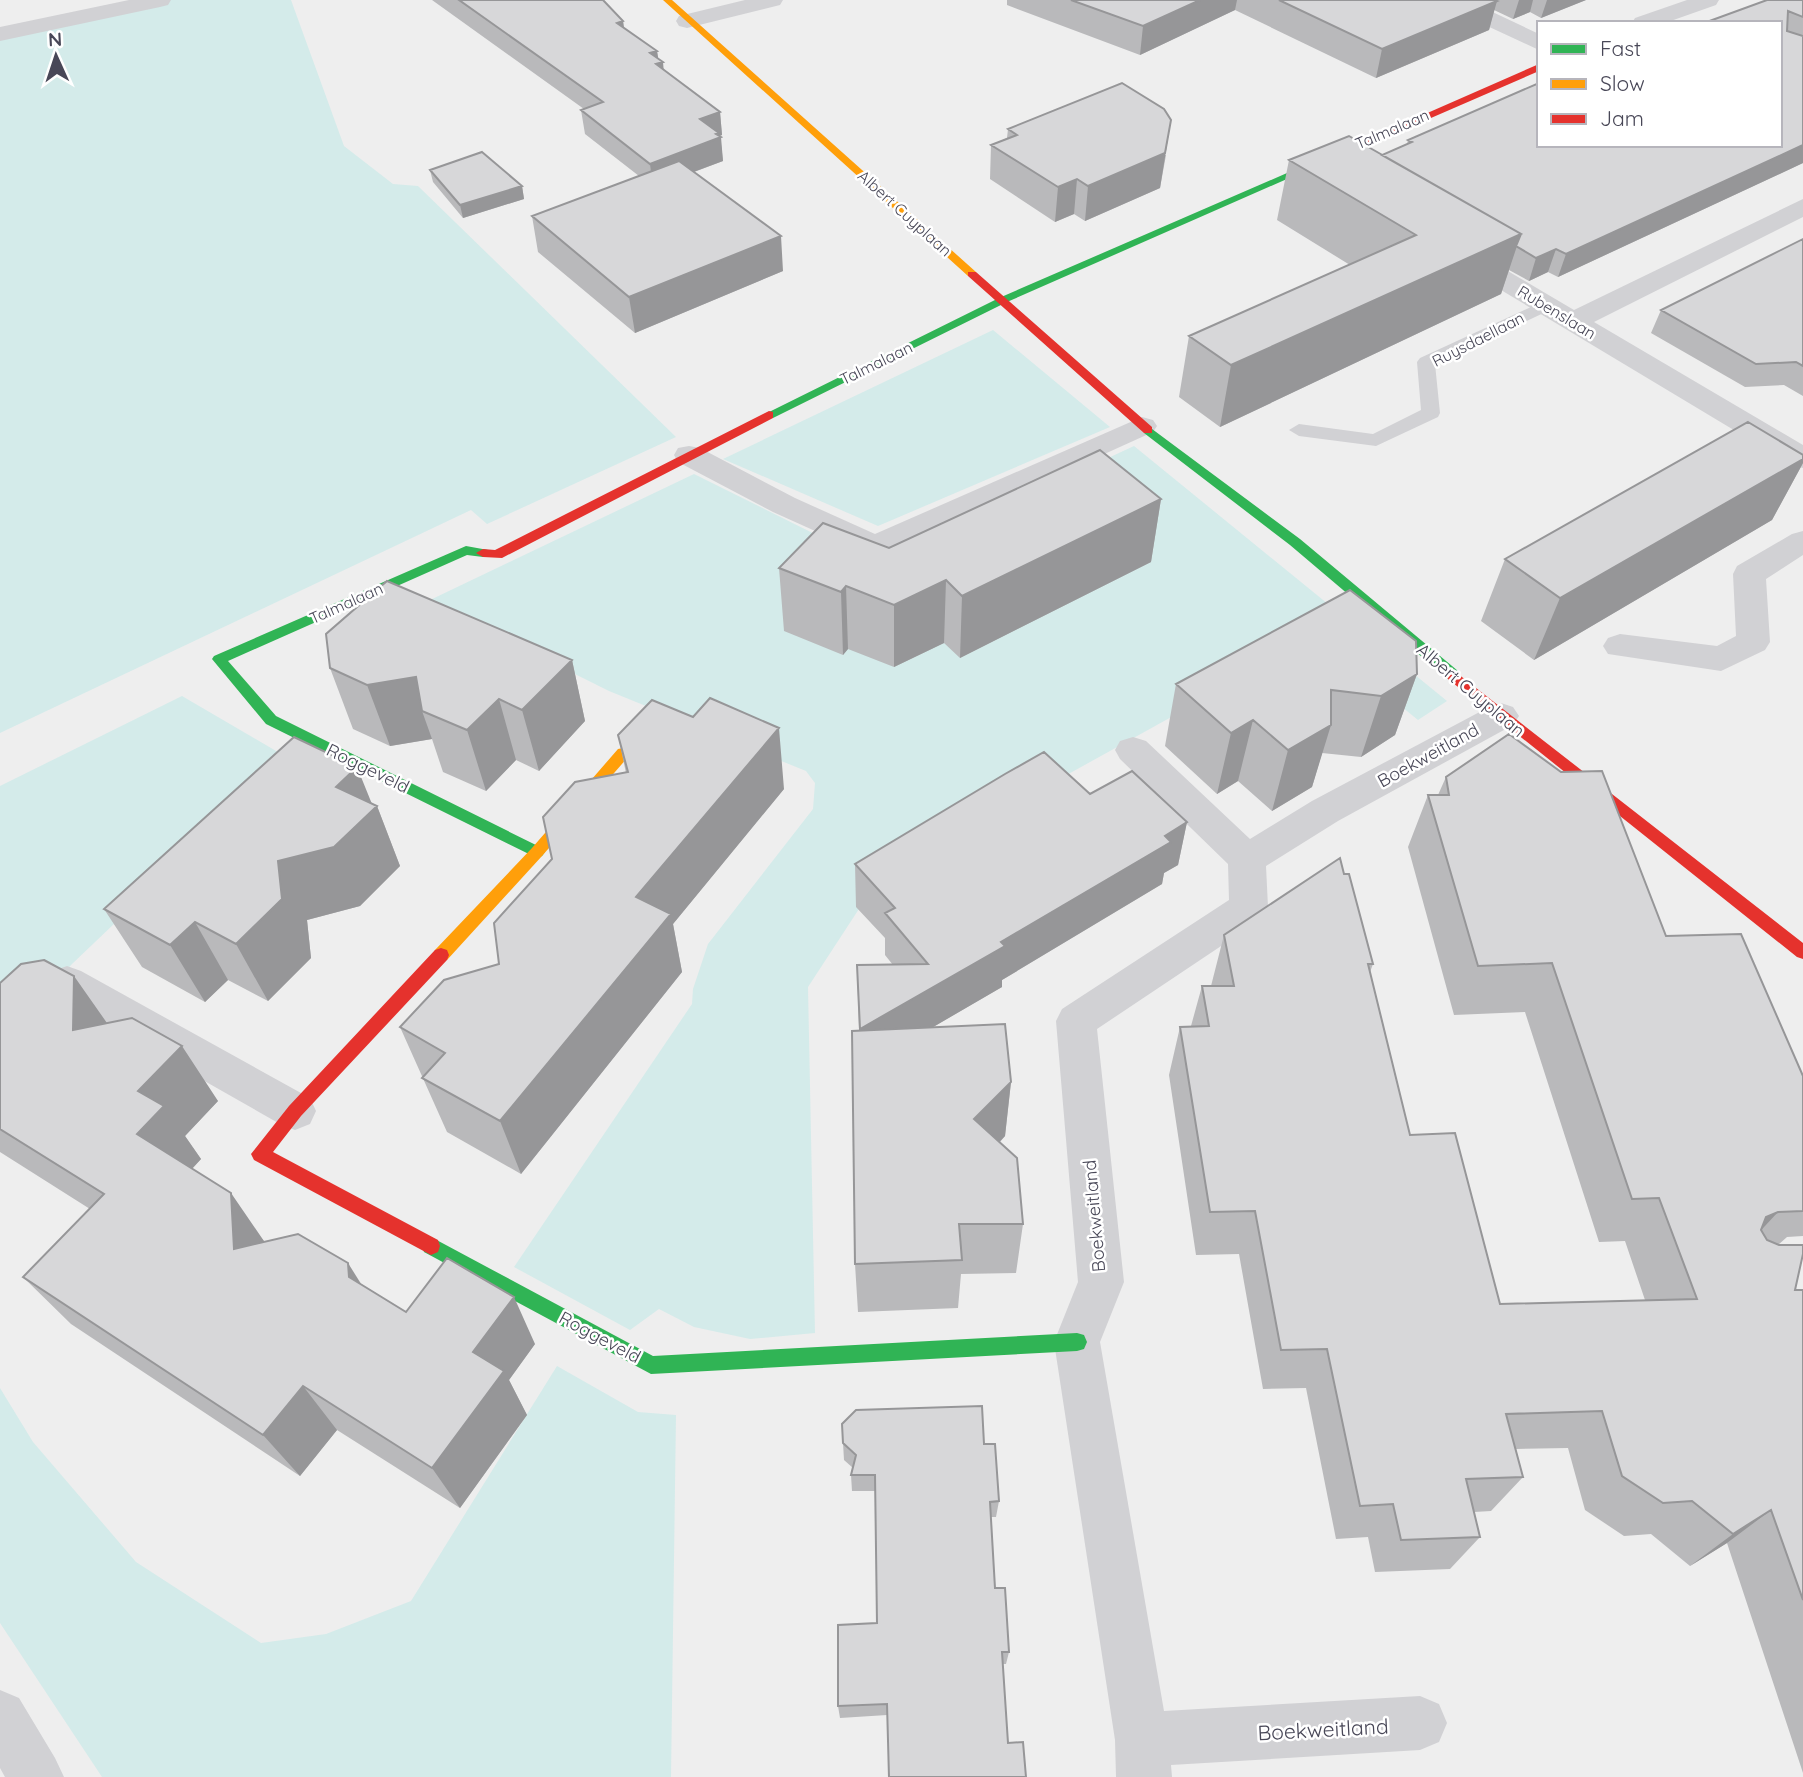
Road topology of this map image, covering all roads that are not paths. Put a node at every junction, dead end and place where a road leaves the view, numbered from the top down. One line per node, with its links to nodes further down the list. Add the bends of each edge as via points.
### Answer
1 (160, 0): 8 (street)
2 (667, 0): 6 (street, Albert Cuyplaan)
3 (772, 0): 6 (street)
4 (1450, 0): 9 (street)
5 (1709, 5): 7 (street)
6 (687, 21): 13 (street, Albert Cuyplaan)
7 (1650, 21)
8 (0, 34)
9 (1537, 42)
10 (1537, 68): 13 (street, Talmalaan, via 1322,171)
11 (1803, 207): 15 (street)
12 (1439, 242): 14 (street, Rubenslaan)
13 (1003, 300): 16 (street, Albert Cuyplaan); 18 (street, Talmalaan)
14 (1546, 305): 15 (street, Rubenslaan); 17 (lane, Ruysdaellaan, via 1426,362 1431,413 1376,440)
15 (1573, 321): 19 (street, Rubenslaan)
16 (1142, 426): 18 (street, via 876,547); 23 (street, Albert Cuyplaan, via 1294,542)
17 (1299, 430)
18 (690, 455): 22 (street, Talmalaan, via 497,555 466,550)
19 (1803, 458)
20 (1803, 541): 21 (street, via 1749,574 1753,642 1721,659)
21 (1619, 646)
22 (219, 659): 26 (street, Roggeveld, via 271,720)
23 (1501, 716): 27 (street, Boekweitland, via 1325,811); 28 (street, Albert Cuyplaan)
24 (1133, 750): 27 (street)
25 (623, 753): 26 (street, Roggeveld)
26 (537, 852): 30 (street, Roggeveld)
27 (1247, 859): 31 (street, Boekweitland, via 1249,907 1076,1021 1101,1282)
28 (1803, 952)
29 (67, 983): 30 (street)
30 (295, 1111): 31 (street, Roggeveld, via 260,1154 651,1365)
31 (1077, 1342): 34 (street, Boekweitland)
32 (0, 1717): 35 (street)
33 (1420, 1723): 34 (street, Boekweitland)
34 (1143, 1758)
35 (36, 1777)

